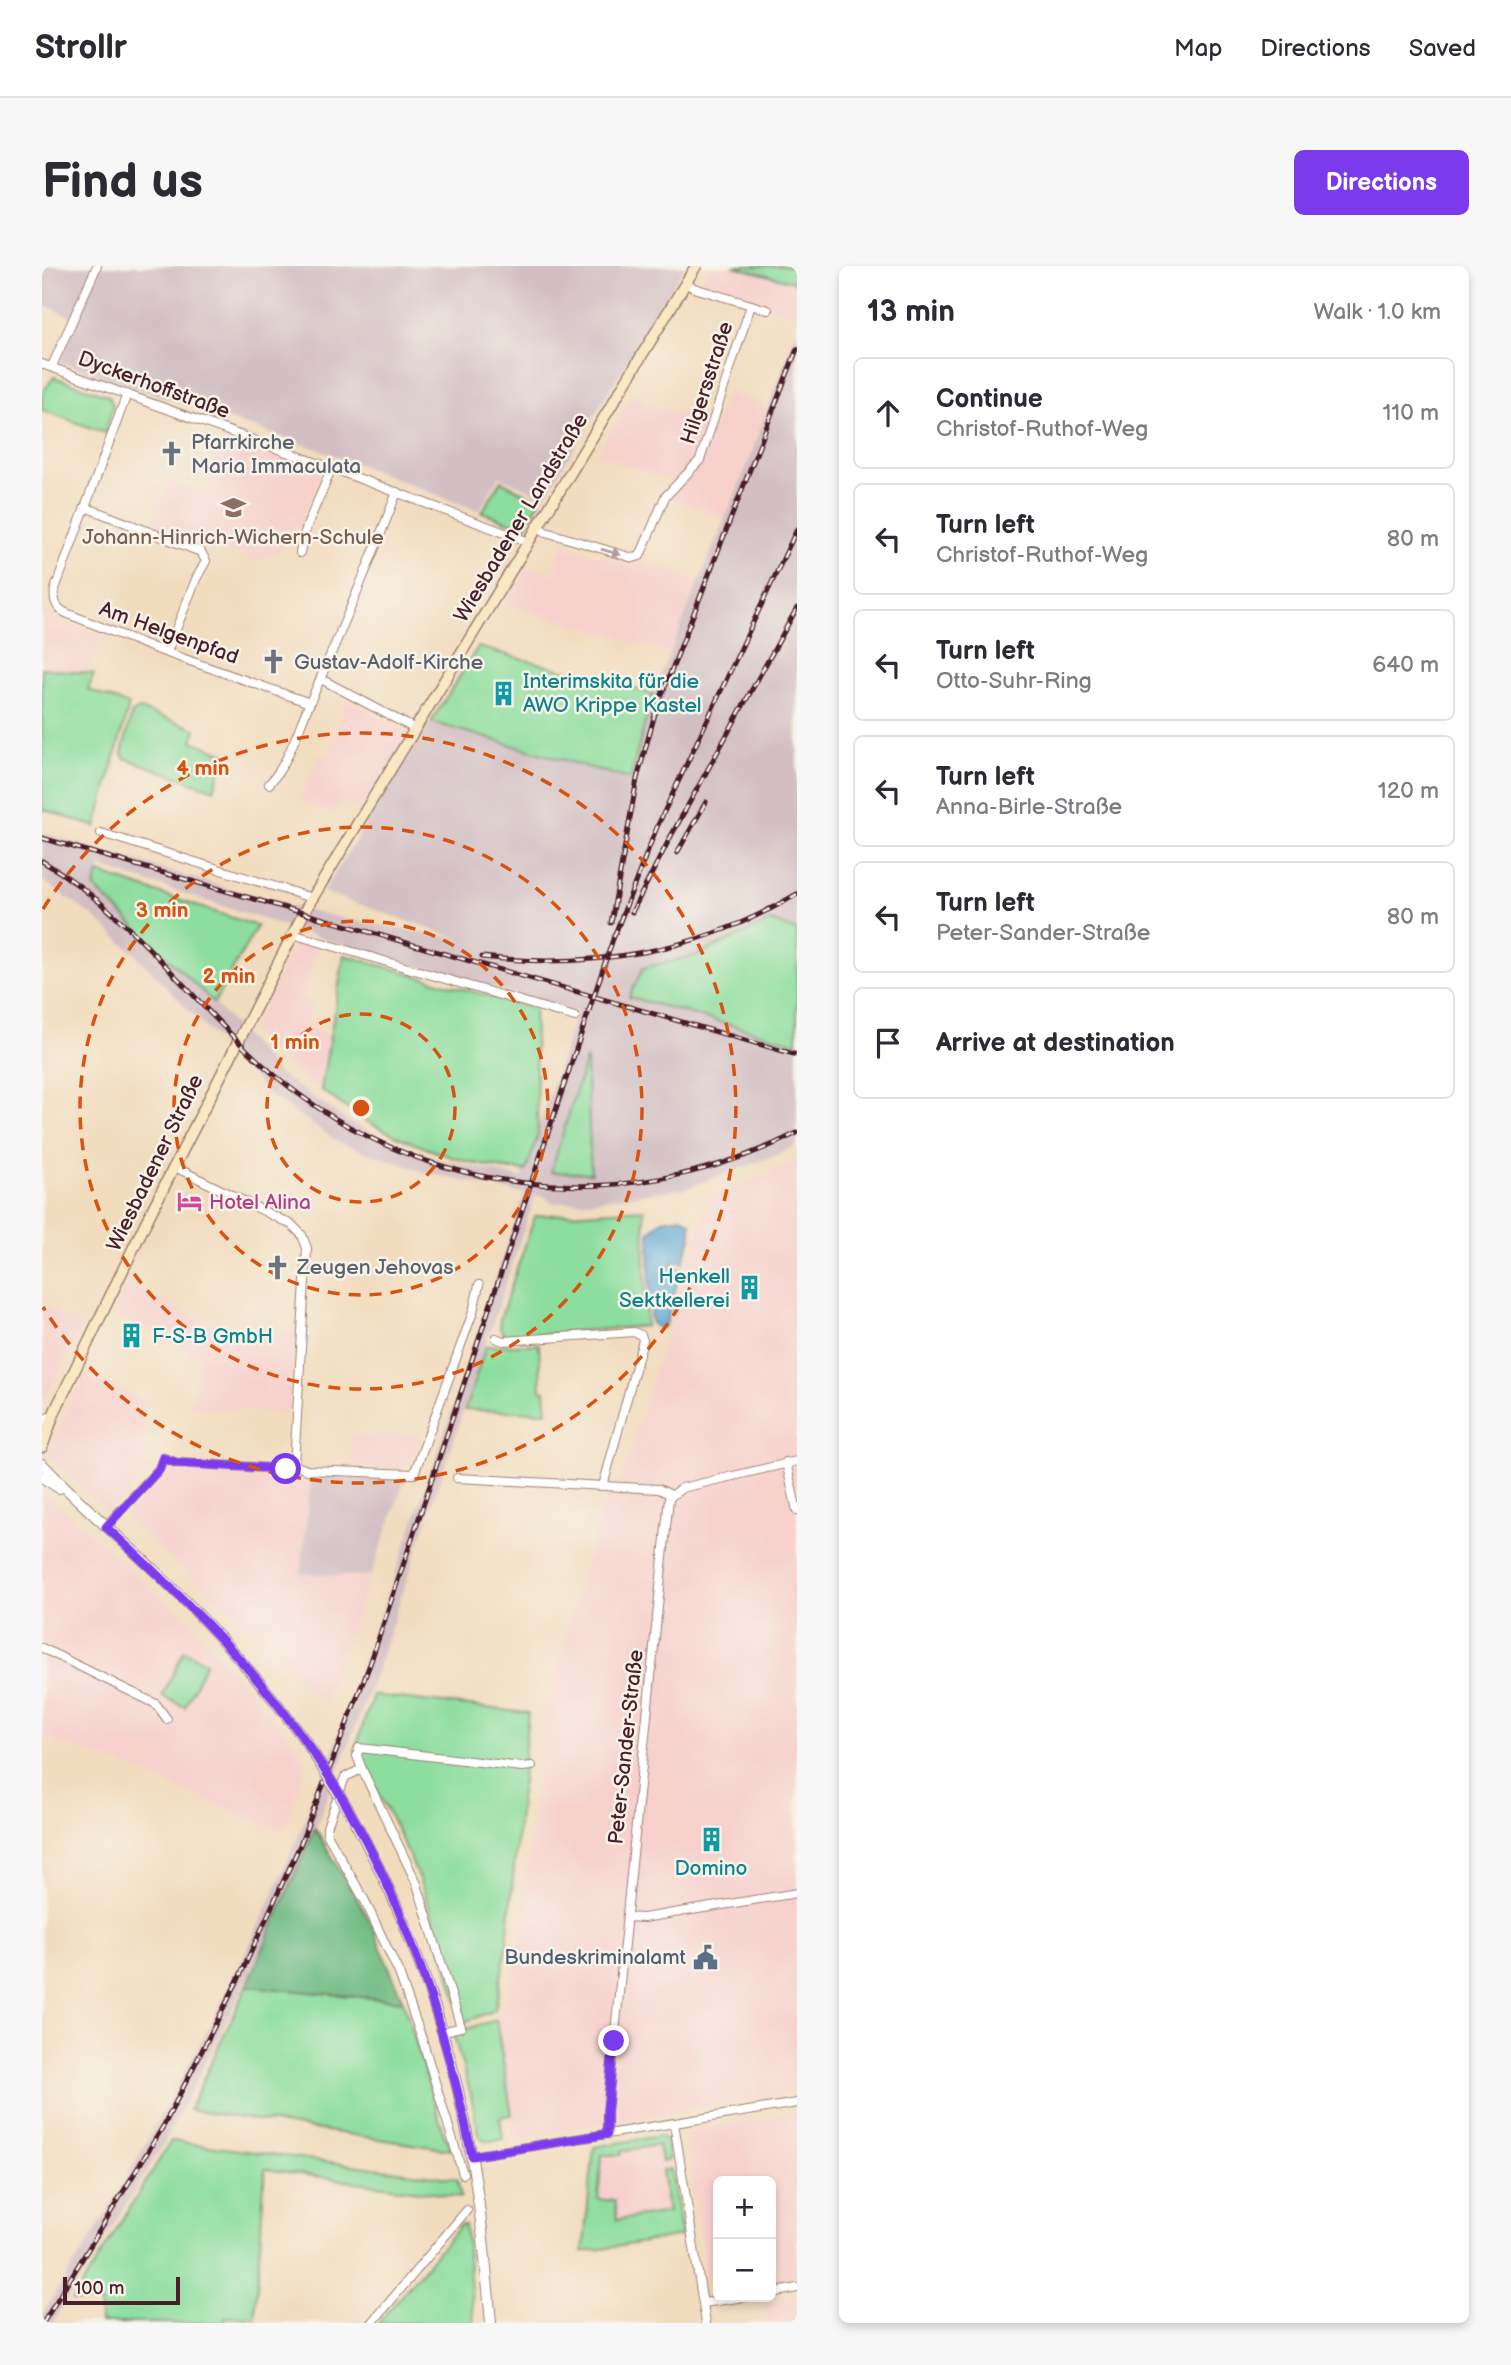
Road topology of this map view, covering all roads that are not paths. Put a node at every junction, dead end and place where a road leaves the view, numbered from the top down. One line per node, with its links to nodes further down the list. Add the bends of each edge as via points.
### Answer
1 (97, 266): 7 (street)
2 (696, 266): 3 (main road, Wiesbadener Landstraße)
3 (686, 283): 4 (street); 12 (main road, Wiesbadener Landstraße)
4 (751, 305): 5 (street); 12 (street, Hilgersstraße, one-way to 4, via 633,558 640,556 665,497 700,460)
5 (768, 310)
6 (42, 364): 7 (street, Dyckerhoffstraße)
7 (52, 366): 8 (street, Dyckerhoffstraße)
8 (127, 394): 9 (street, Dyckerhoffstraße); 11 (street)
9 (331, 468): 10 (street, Dyckerhoffstraße); 14 (street, via 303,533)
10 (397, 492): 13 (street, Dyckerhoffstraße); 16 (street)
11 (85, 507): 15 (street, Am Helgenpfad, via 55,589 57,606); 15 (street, via 201,552 206,561)
12 (538, 527): 13 (main road, Wiesbadener Landstraße)
13 (529, 542): 18 (main road, Wiesbadener Landstraße)
14 (300, 553)
15 (167, 652): 17 (street, Am Helgenpfad)
16 (321, 679): 17 (street); 18 (street)
17 (310, 702): 19 (street, via 281,768)
18 (415, 729): 21 (main road, Wiesbadener Landstraße)
19 (269, 784)
20 (100, 833): 21 (street)
21 (309, 902): 22 (main road, Wiesbadener Straße)
22 (292, 934): 23 (street); 24 (main road, Wiesbadener Straße)
23 (575, 1017)
24 (175, 1167): 27 (main road, Wiesbadener Straße); 33 (street, via 292,1225 302,1235 307,1248)
25 (479, 1285): 33 (street, via 414,1474 307,1470)
26 (496, 1338): 36 (street, via 641,1335)
27 (49, 1417): 28 (main road, Wiesbadener Straße); 29 (main road, Wiesbadener Straße)
28 (42, 1429)
29 (42, 1447)
30 (797, 1461): 31 (street)
31 (786, 1462): 37 (street, via 682,1488); 39 (street)
32 (42, 1464): 38 (street)
33 (294, 1465): 40 (street, via 263,1468 177,1463 163,1458 159,1469)
34 (457, 1478): 36 (street)
35 (44, 1479): 38 (street)
36 (603, 1486): 37 (street, via 659,1489)
37 (671, 1495): 46 (street, Peter-Sander-Straße)
38 (77, 1500): 40 (street)
39 (797, 1511)
40 (106, 1527): 47 (street, bridge, via 215,1632 309,1746 374,1857 405,1925)
41 (42, 1648): 42 (street, via 156,1704)
42 (167, 1719)
43 (532, 1766): 44 (street, via 359,1748)
44 (362, 1769): 47 (street, via 417,1884 461,2027); 52 (street, via 345,1777 327,1834 399,1973)
45 (797, 1893): 46 (street)
46 (627, 1917): 50 (street, Peter-Sander-Straße)
47 (442, 2032): 51 (street)
48 (797, 2103): 49 (street)
49 (674, 2123): 50 (street); 57 (street)
50 (607, 2134): 51 (street)
51 (472, 2156): 59 (street)
52 (463, 2174)
53 (467, 2210): 58 (street)
54 (797, 2288): 55 (street)
55 (776, 2292)
56 (715, 2302): 57 (street)
57 (703, 2304): 60 (street)
58 (372, 2323)
59 (491, 2323)
60 (706, 2323)

